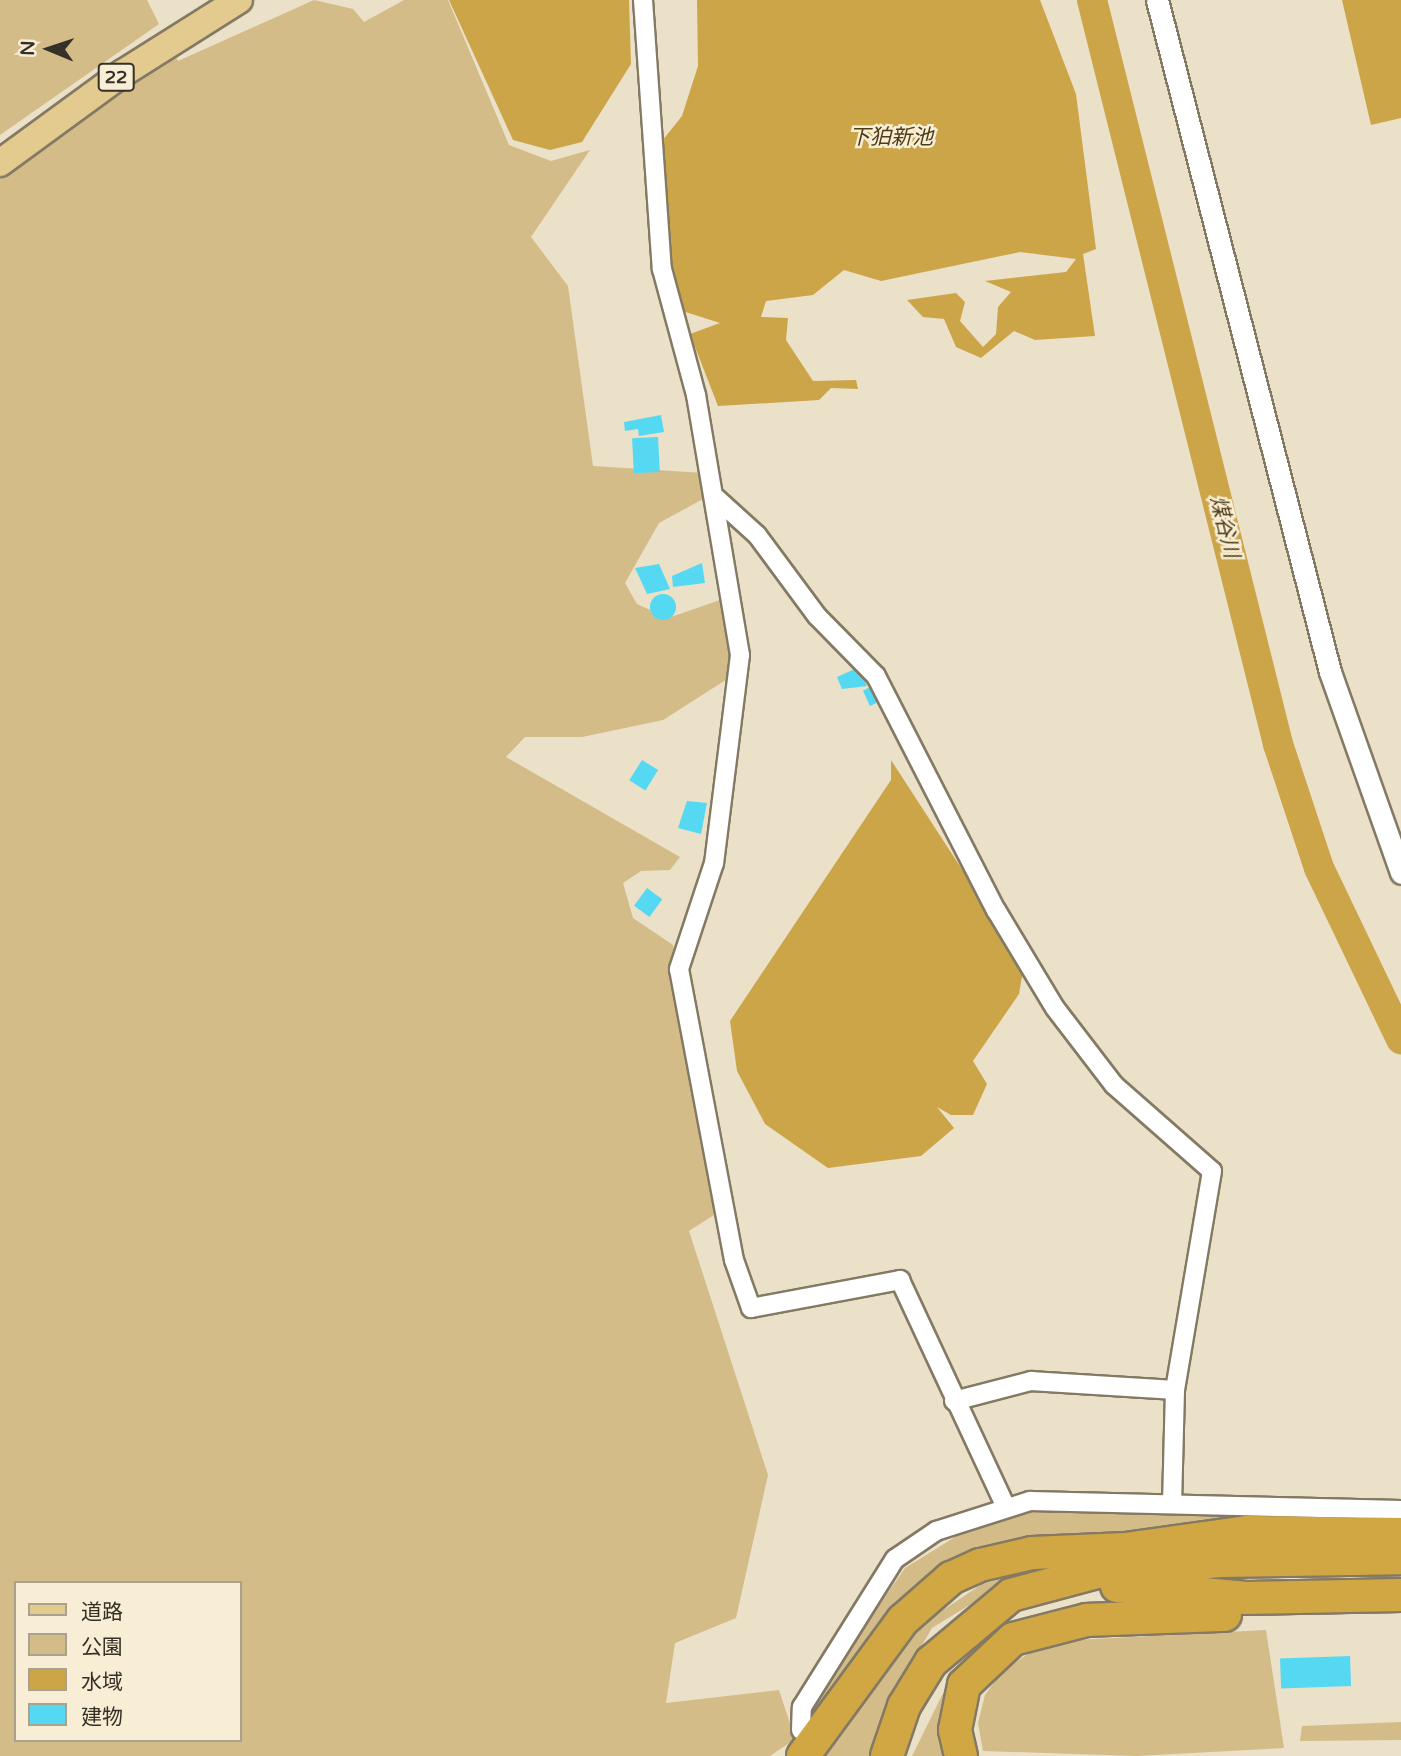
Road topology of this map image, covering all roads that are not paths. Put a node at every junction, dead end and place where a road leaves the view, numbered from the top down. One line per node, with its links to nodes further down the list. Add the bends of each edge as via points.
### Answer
1 (239, 0): 4 (main road, 22, via 164,44)
2 (643, 0): 5 (street, via 662,269)
3 (1157, 0): 6 (street, via 1330,672)
4 (0, 163)
5 (716, 498): 7 (street, via 757,535 817,616 876,677 996,910 1055,1008 1114,1084 1212,1171); 8 (street, via 740,655 714,863 679,969 734,1260 751,1308 900,1280)
6 (1401, 873)
7 (1175, 1390): 8 (street, via 1031,1381); 9 (street)
8 (954, 1401): 10 (street)
9 (1172, 1501): 10 (street, via 1030,1501); 11 (street)
10 (1006, 1507): 20 (street, via 936,1531 895,1559 802,1707)
11 (1401, 1510)
12 (1401, 1534): 15 (highway, via 1247,1532)
13 (1401, 1545): 15 (highway)
14 (1401, 1558): 15 (highway)
15 (1134, 1567): 16 (highway, via 1248,1574); 17 (highway); 18 (highway, via 1246,1598); 20 (highway, via 1003,1557 951,1578 902,1620); 21 (highway, via 1049,1581 979,1616 931,1662 904,1706); 22 (highway, via 1056,1595 985,1630 933,1685)
16 (1401, 1568)
17 (1401, 1583)
18 (1401, 1595)
19 (1401, 1610): 23 (highway, via 1138,1616 1030,1630 995,1650 964,1685 955,1730)
20 (802, 1743)
21 (887, 1756)
22 (903, 1756)
23 (961, 1756)

